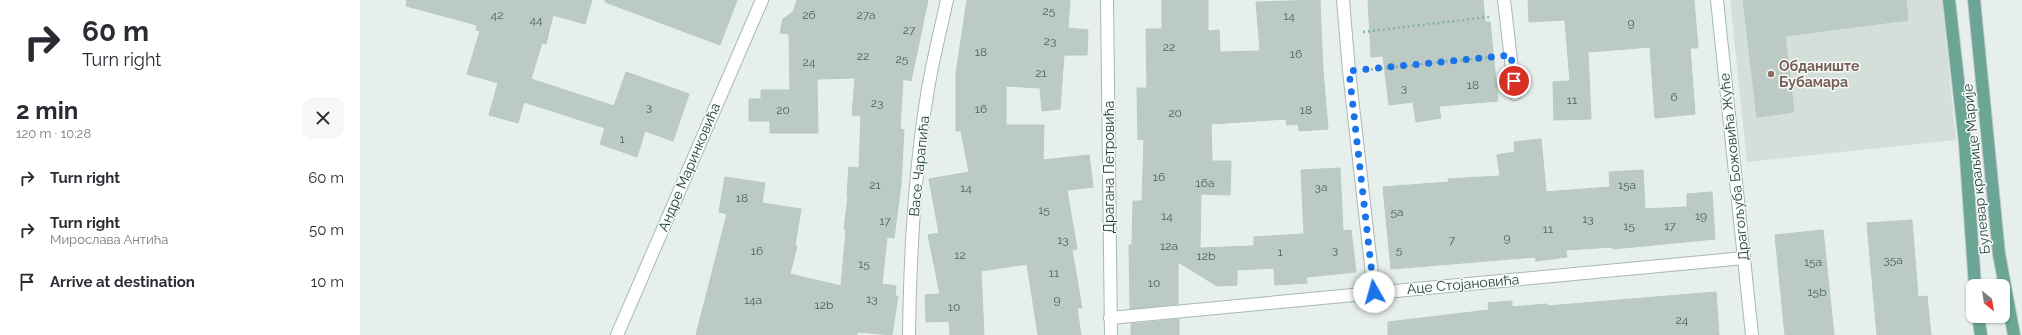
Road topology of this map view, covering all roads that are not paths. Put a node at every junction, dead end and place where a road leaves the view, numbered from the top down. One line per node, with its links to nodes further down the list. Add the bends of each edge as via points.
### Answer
1 (762, 0): 15 (street, Андре Маринковића)
2 (947, 0): 16 (street, Васе Чарапића, via 927,93 922,131 910,260)
3 (1108, 0): 13 (street, Драгана Петровића)
4 (1344, 0): 12 (street, via 1349,71)
5 (1504, 0): 9 (street)
6 (1717, 0): 10 (street, Драгољуба Божовића Жуће)
7 (1950, 0): 11 (main road, Булевар краљице Марије, via 1965,143)
8 (1974, 0): 20 (main road, Булевар краљице Марије, via 1999,254)
9 (1515, 94)
10 (1744, 258): 12 (street, Аце Стојановића); 18 (street, Драгољуба Божовића Жуће)
11 (1975, 279)
12 (1374, 292): 13 (street, Аце Стојановића)
13 (1110, 318): 17 (street, Драгана Петровића)
14 (1979, 323): 19 (main road)
15 (617, 335)
16 (909, 335)
17 (1111, 335)
18 (1752, 335)
19 (1981, 335)
20 (2014, 335)

